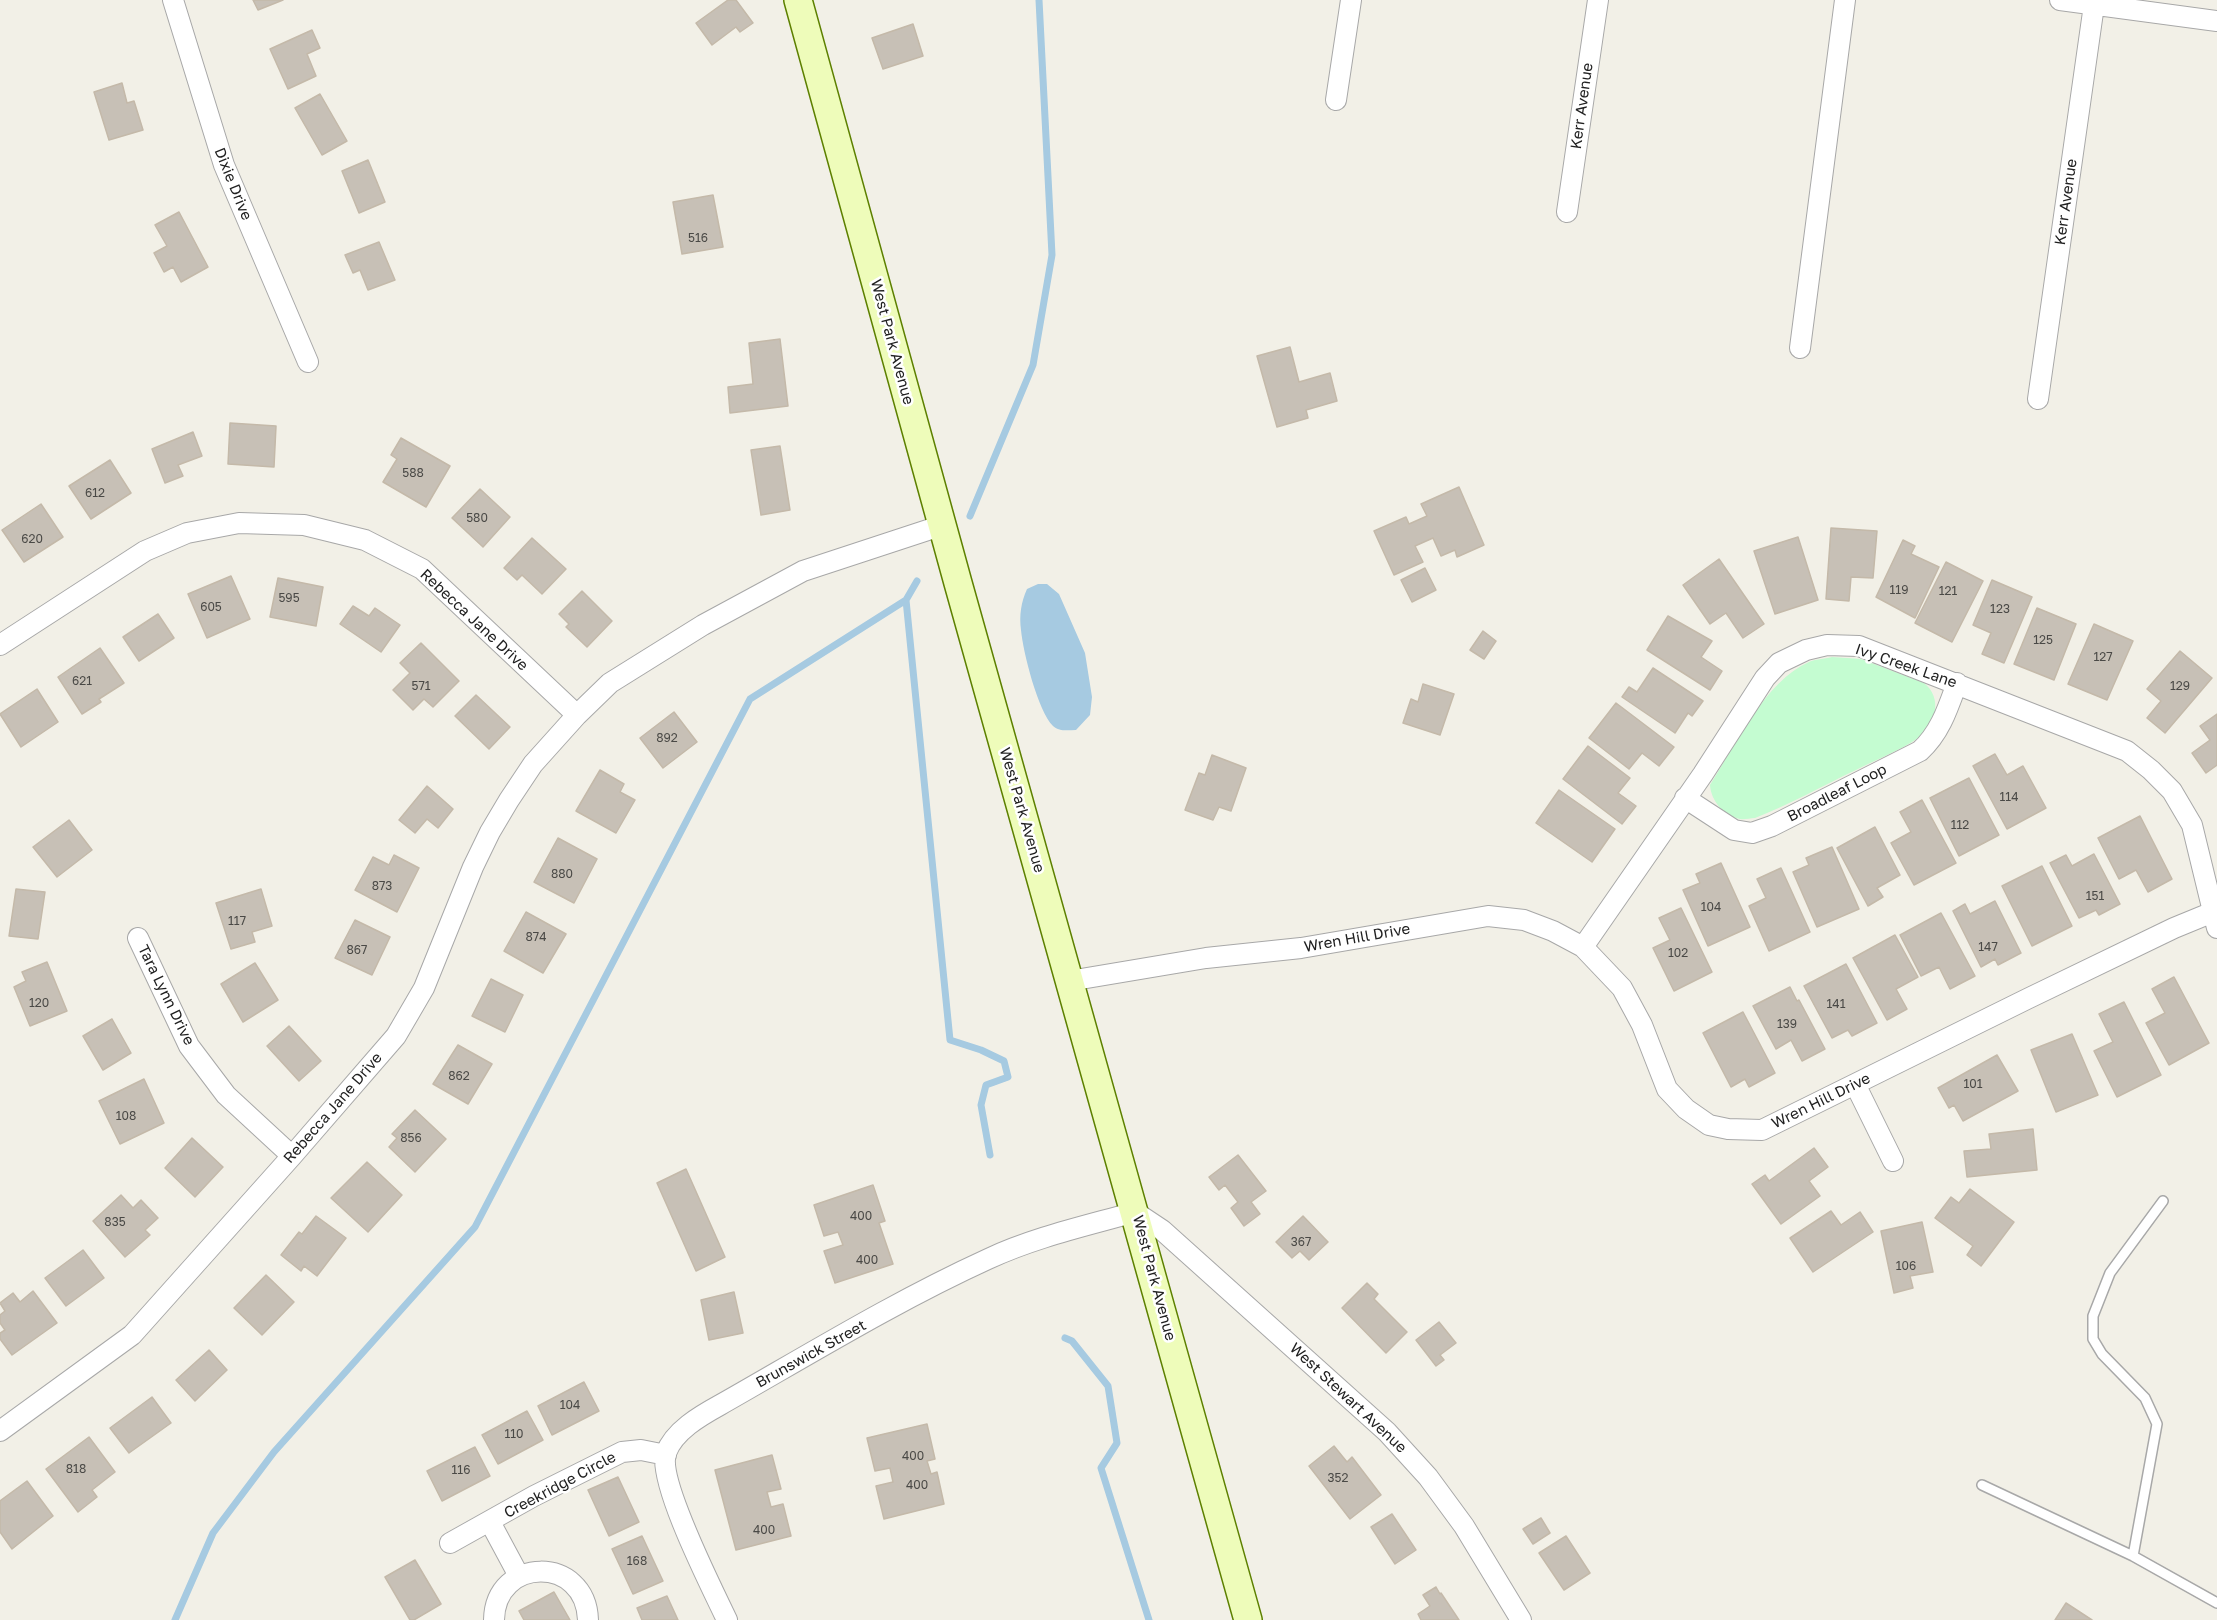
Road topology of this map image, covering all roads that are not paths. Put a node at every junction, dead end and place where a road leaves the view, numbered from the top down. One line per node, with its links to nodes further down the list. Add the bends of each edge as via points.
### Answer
1 (173, 0): 12 (street, Dixie Drive, via 224,165)
2 (798, 0): 14 (main road, West Park Avenue)
3 (1351, 0): 9 (street)
4 (1598, 0): 10 (street, Kerr Avenue)
5 (1845, 0): 11 (street)
6 (2060, 0): 7 (street)
7 (2094, 5): 8 (street); 13 (street, Kerr Avenue)
8 (2217, 21)
9 (1336, 100)
10 (1567, 212)
11 (1800, 348)
12 (308, 362)
13 (2038, 399)
14 (943, 525): 17 (street, Rebecca Jane Drive, via 803,571 703,625 610,683); 22 (main road, West Park Avenue)
15 (0, 645): 17 (street, Rebecca Jane Drive, via 145,550 187,533 239,523 304,525 365,540 422,569)
16 (1957, 683): 18 (street, Broadleaf Loop, via 1943,720 1920,751 1772,826 1752,833 1734,830); 18 (street, Ivy Creek Lane, via 1859,646 1827,645 1806,650 1779,663 1765,678); 19 (street, Ivy Creek Lane, via 2127,751 2151,770 2172,791 2192,825)
17 (577, 715): 24 (street, Rebecca Jane Drive, via 533,764 490,832 424,988 396,1036)
18 (1685, 798): 21 (street, Ivy Creek Lane)
19 (2215, 920): 23 (street, Wren Hill Drive, via 2174,928)
20 (138, 938): 24 (street, Tara Lynn Drive, via 189,1046 226,1095)
21 (1583, 947): 22 (street, Wren Hill Drive, via 1524,920 1488,916); 23 (street, Wren Hill Drive, via 1622,988 1642,1025 1667,1089 1709,1125 1762,1130)
22 (1069, 981): 27 (main road, West Park Avenue)
23 (1855, 1084): 25 (street)
24 (292, 1156): 28 (street, Rebecca Jane Drive, via 132,1335)
25 (1893, 1161)
26 (2163, 1201): 33 (lane, via 2110,1273 2094,1316 2093,1339 2102,1354 2145,1398 2157,1424)
27 (1135, 1212): 29 (street, Brunswick Street, via 1048,1236 990,1258 927,1289 702,1415 688,1425); 39 (main road, West Park Avenue); 40 (street, West Stewart Avenue, via 1162,1230 1387,1432 1428,1477 1464,1526)
28 (3, 1422)
29 (666, 1455): 31 (street, Creekridge Circle, via 641,1450 622,1452); 38 (street, via 675,1507)
30 (1982, 1485): 33 (lane)
31 (490, 1522): 32 (street, Creekridge Circle); 34 (street, Creekridge Circle)
32 (450, 1543)
33 (2133, 1556): 35 (lane)
34 (519, 1576): 36 (street, via 499,1598); 37 (street, via 545,1571 571,1581 586,1604)
35 (2217, 1603)
36 (494, 1620)
37 (588, 1620)
38 (727, 1620)
39 (1248, 1620)
40 (1521, 1620)

